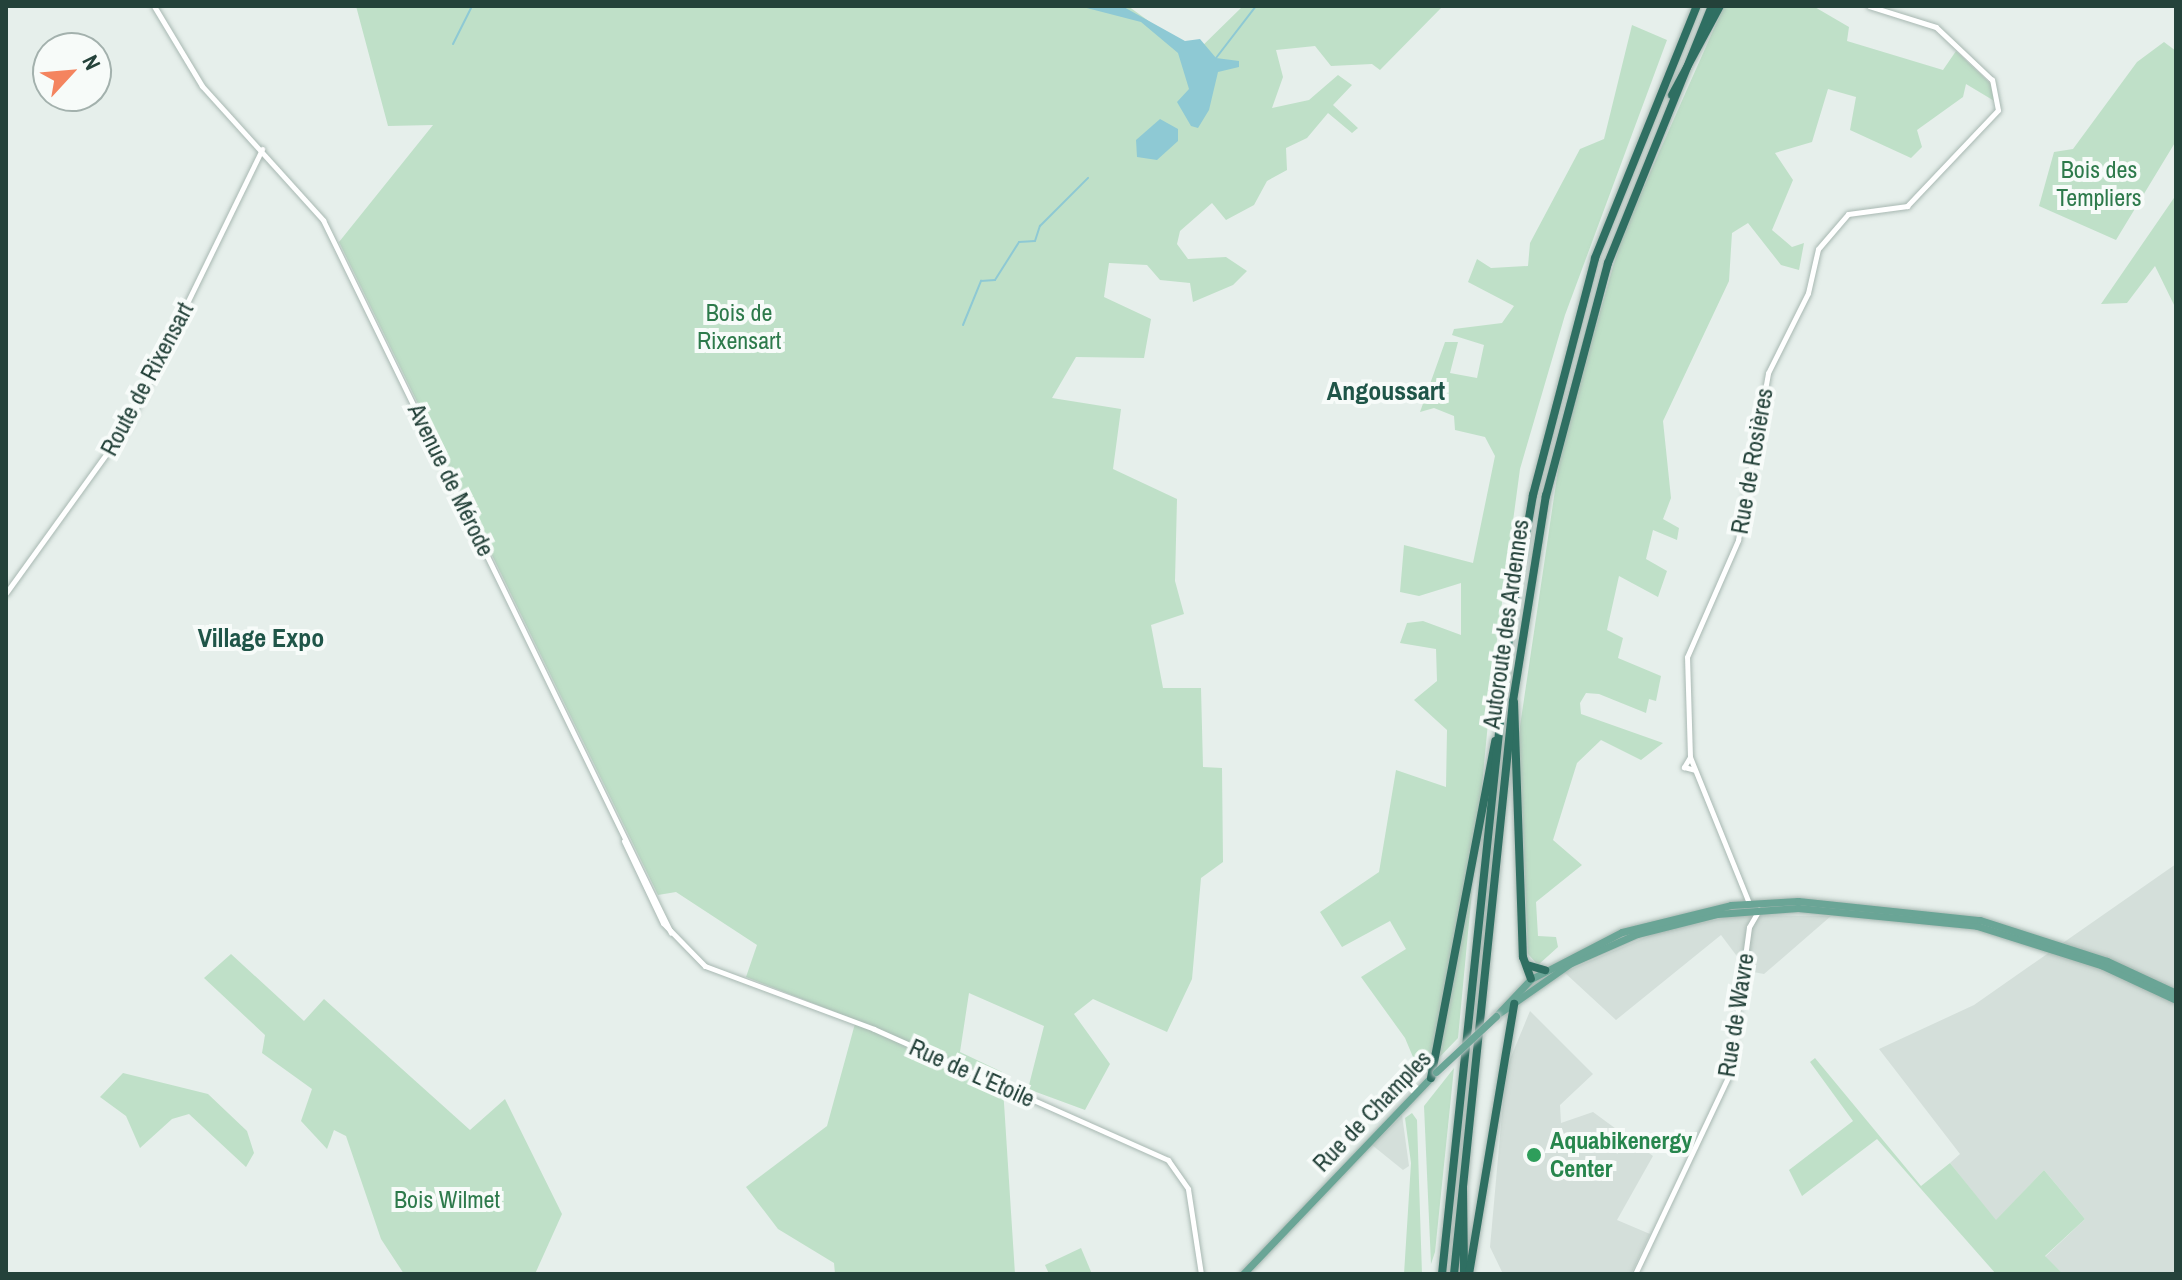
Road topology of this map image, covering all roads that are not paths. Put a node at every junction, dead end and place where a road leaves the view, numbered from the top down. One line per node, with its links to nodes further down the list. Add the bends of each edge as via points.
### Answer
1 (154, 6): 7 (street, Avenue de Mérode, via 202,86)
2 (1697, 6): 10 (highway, Autoroute des Ardennes, via 1627,167 1577,315 1533,495)
3 (1712, 6): 6 (highway, Autoroute des Ardennes)
4 (1720, 6): 6 (highway)
5 (1869, 6): 11 (street, Rue de Rosières, via 1927,21 1997,88 1996,116 1902,210 1848,214 1814,260 1808,293 1768,373 1738,540 1687,657)
6 (1671, 96): 9 (highway, Autoroute des Ardennes, via 1608,263 1566,408)
7 (262, 149): 8 (street, Route de Rixensart, via 128,424); 14 (street, Avenue de Mérode, via 329,230)
8 (6, 593)
9 (1513, 701): 22 (highway); 31 (highway, Autoroute des Ardennes)
10 (1498, 732): 30 (highway); 34 (highway, Autoroute des Ardennes)
11 (1690, 757): 12 (street); 12 (street, via 1684,767)
12 (1695, 770): 13 (street)
13 (1741, 892): 15 (street); 16 (street)
14 (651, 893): 32 (street, Rue de L'Etoile, via 671,933 717,972 874,1029 1168,1160 1188,1189)
15 (1749, 907): 16 (main road); 17 (main road); 19 (main road, via 1900,906)
16 (1731, 909): 18 (street, Rue de Wavre); 20 (main road, via 1652,922)
17 (1760, 909): 18 (street, Rue de Wavre); 19 (main road, via 1899,913)
18 (1749, 927): 37 (street, Rue de Wavre, via 1729,1075)
19 (2047, 942): 21 (main road)
20 (1591, 950): 23 (main road); 27 (main road)
21 (2070, 951): 25 (main road); 26 (main road)
22 (1525, 963): 23 (highway); 24 (highway)
23 (1545, 970): 24 (main road)
24 (1531, 979): 28 (main road)
25 (2176, 993)
26 (2176, 1000)
27 (1514, 1004): 28 (main road); 29 (highway)
28 (1501, 1013): 29 (highway); 30 (main road, Rue de Champles, bridge)
29 (1507, 1032): 36 (highway)
30 (1434, 1075): 33 (main road, Rue de Champles)
31 (1463, 1187): 35 (highway, Autoroute des Ardennes); 36 (highway, via 1469,1200)
32 (1201, 1274)
33 (1243, 1274)
34 (1442, 1274)
35 (1454, 1274)
36 (1466, 1274)
37 (1635, 1274)

